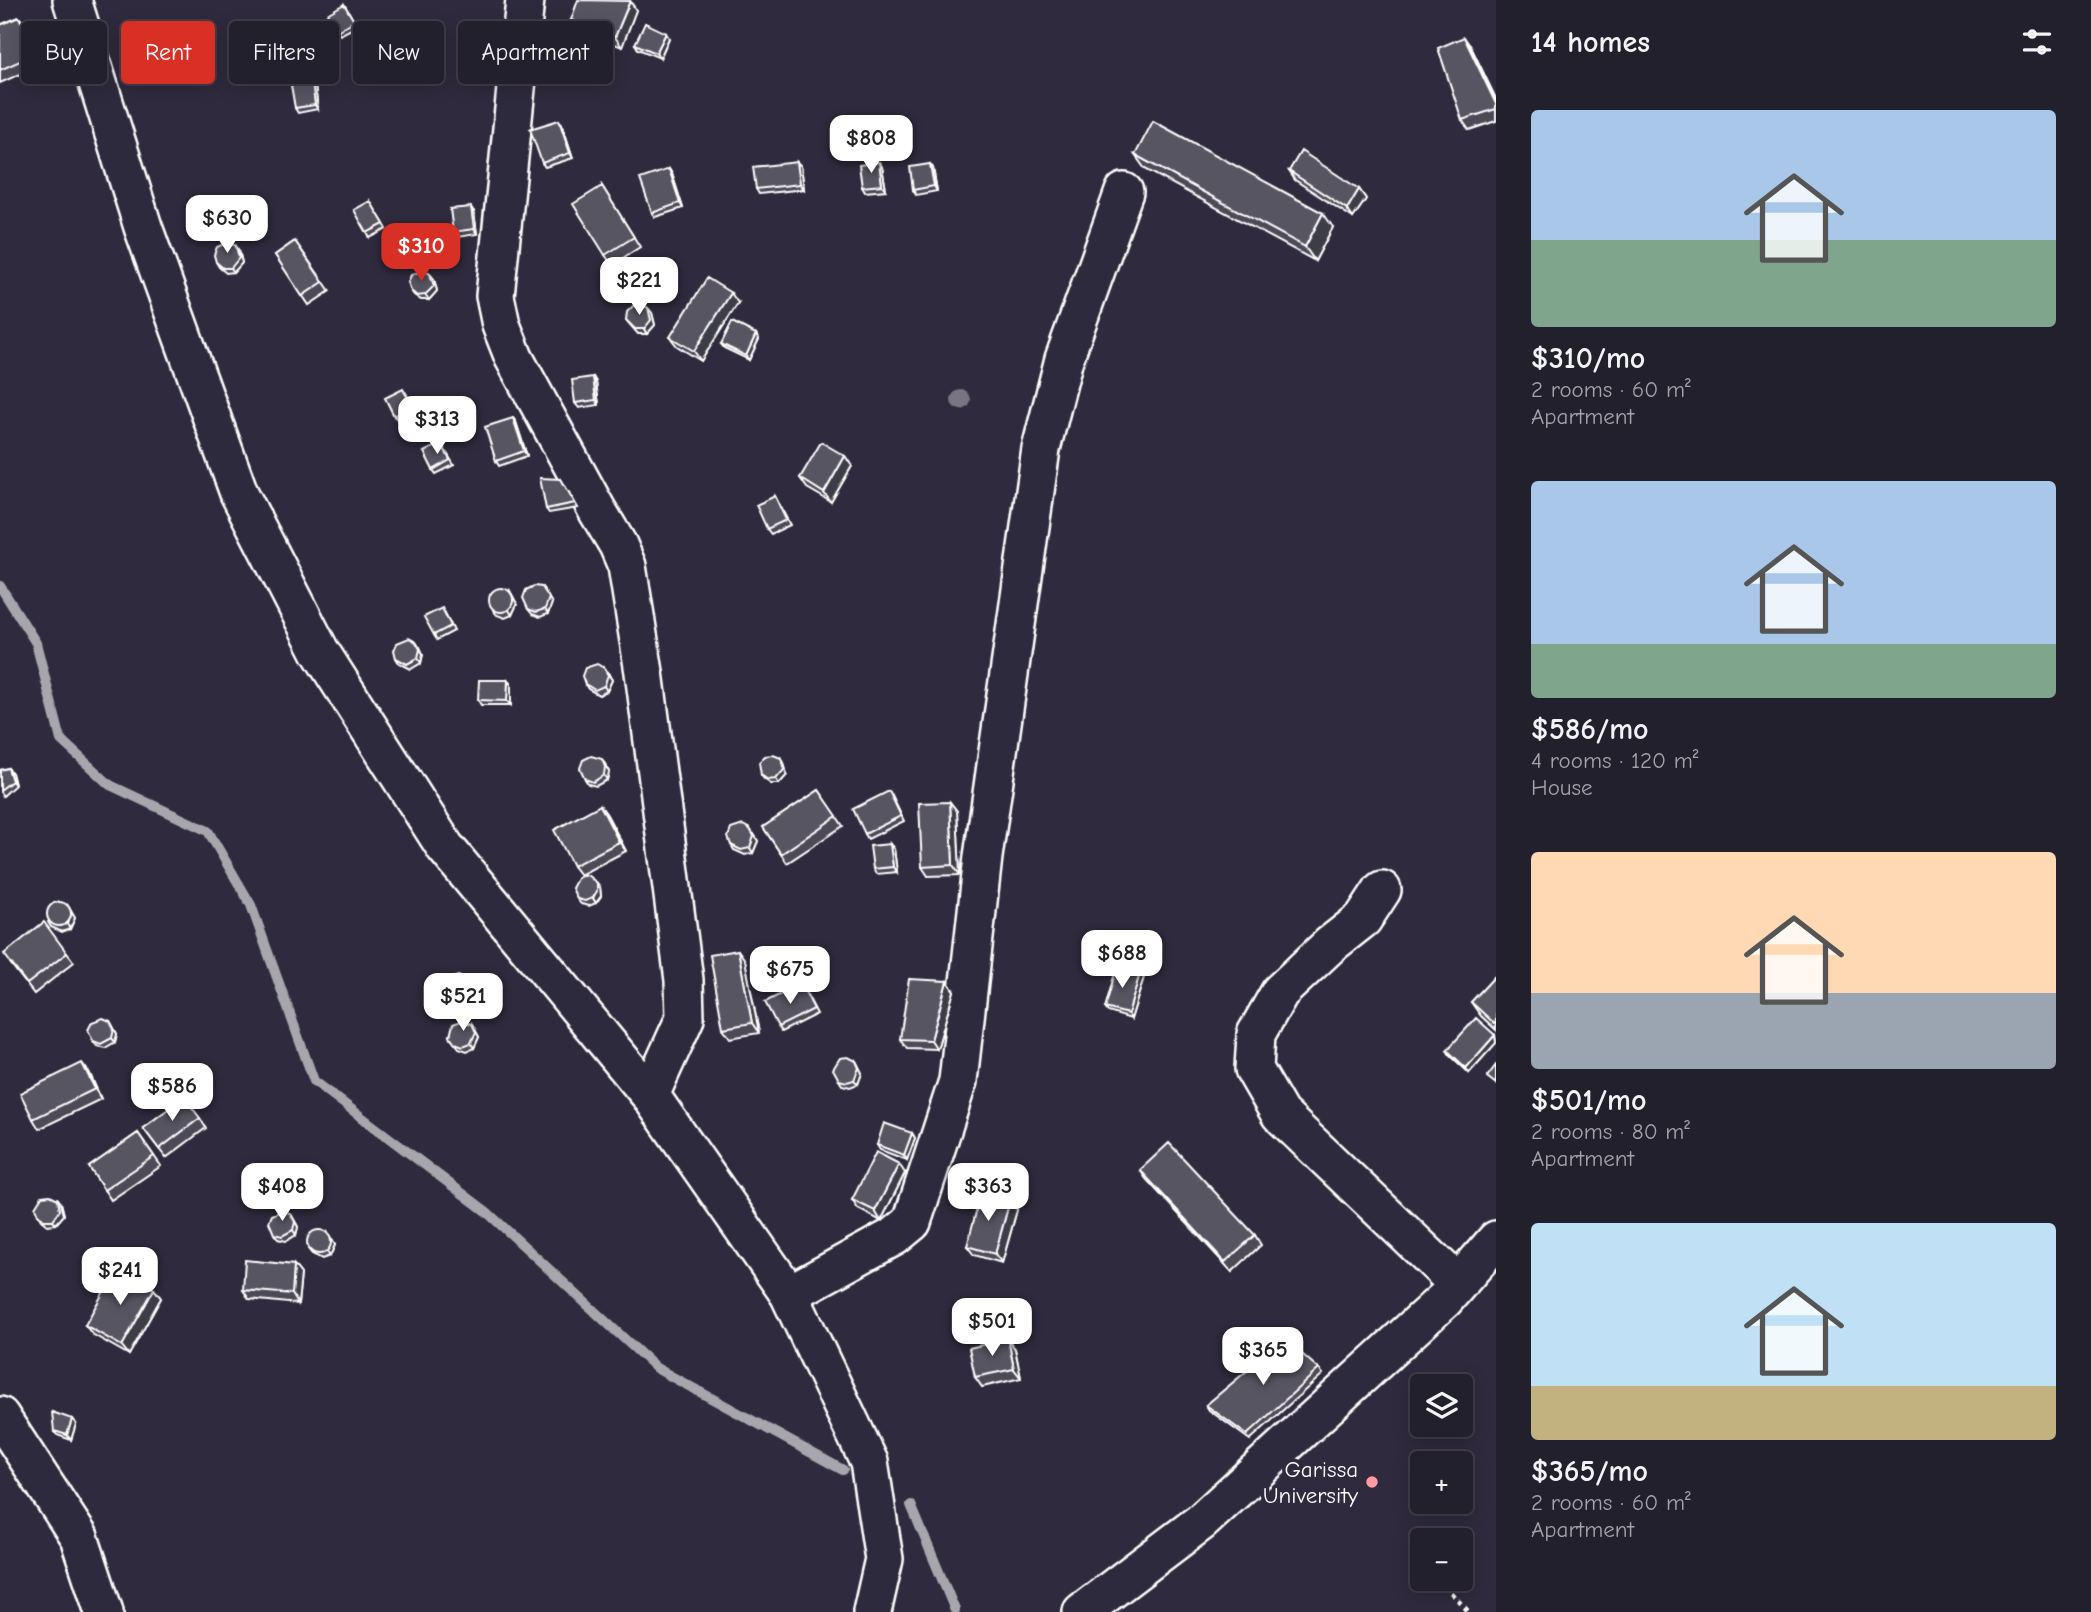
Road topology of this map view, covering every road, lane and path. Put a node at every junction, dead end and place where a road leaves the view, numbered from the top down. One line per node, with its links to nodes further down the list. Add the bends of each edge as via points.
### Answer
1 (72, 0): 5 (street, via 143,227 239,492 320,651 445,847)
2 (525, 0): 5 (street, via 495,296 514,358 627,566 684,980 685,1018)
3 (1124, 192): 8 (street, via 1064,359 1041,449 983,857 957,1081 912,1222 895,1237)
4 (1382, 890): 7 (street, via 1363,919 1280,992 1256,1034 1254,1069 1280,1114)
5 (650, 1095): 8 (street)
6 (1496, 1240): 7 (street)
7 (1458, 1284): 13 (street, via 1200,1522)
8 (789, 1294): 12 (street, via 869,1462 884,1559)
9 (0, 1416): 11 (street, via 79,1537)
10 (1449, 1591): 14 (path)
11 (104, 1612)
12 (872, 1612)
13 (1082, 1612)
14 (1469, 1612)

